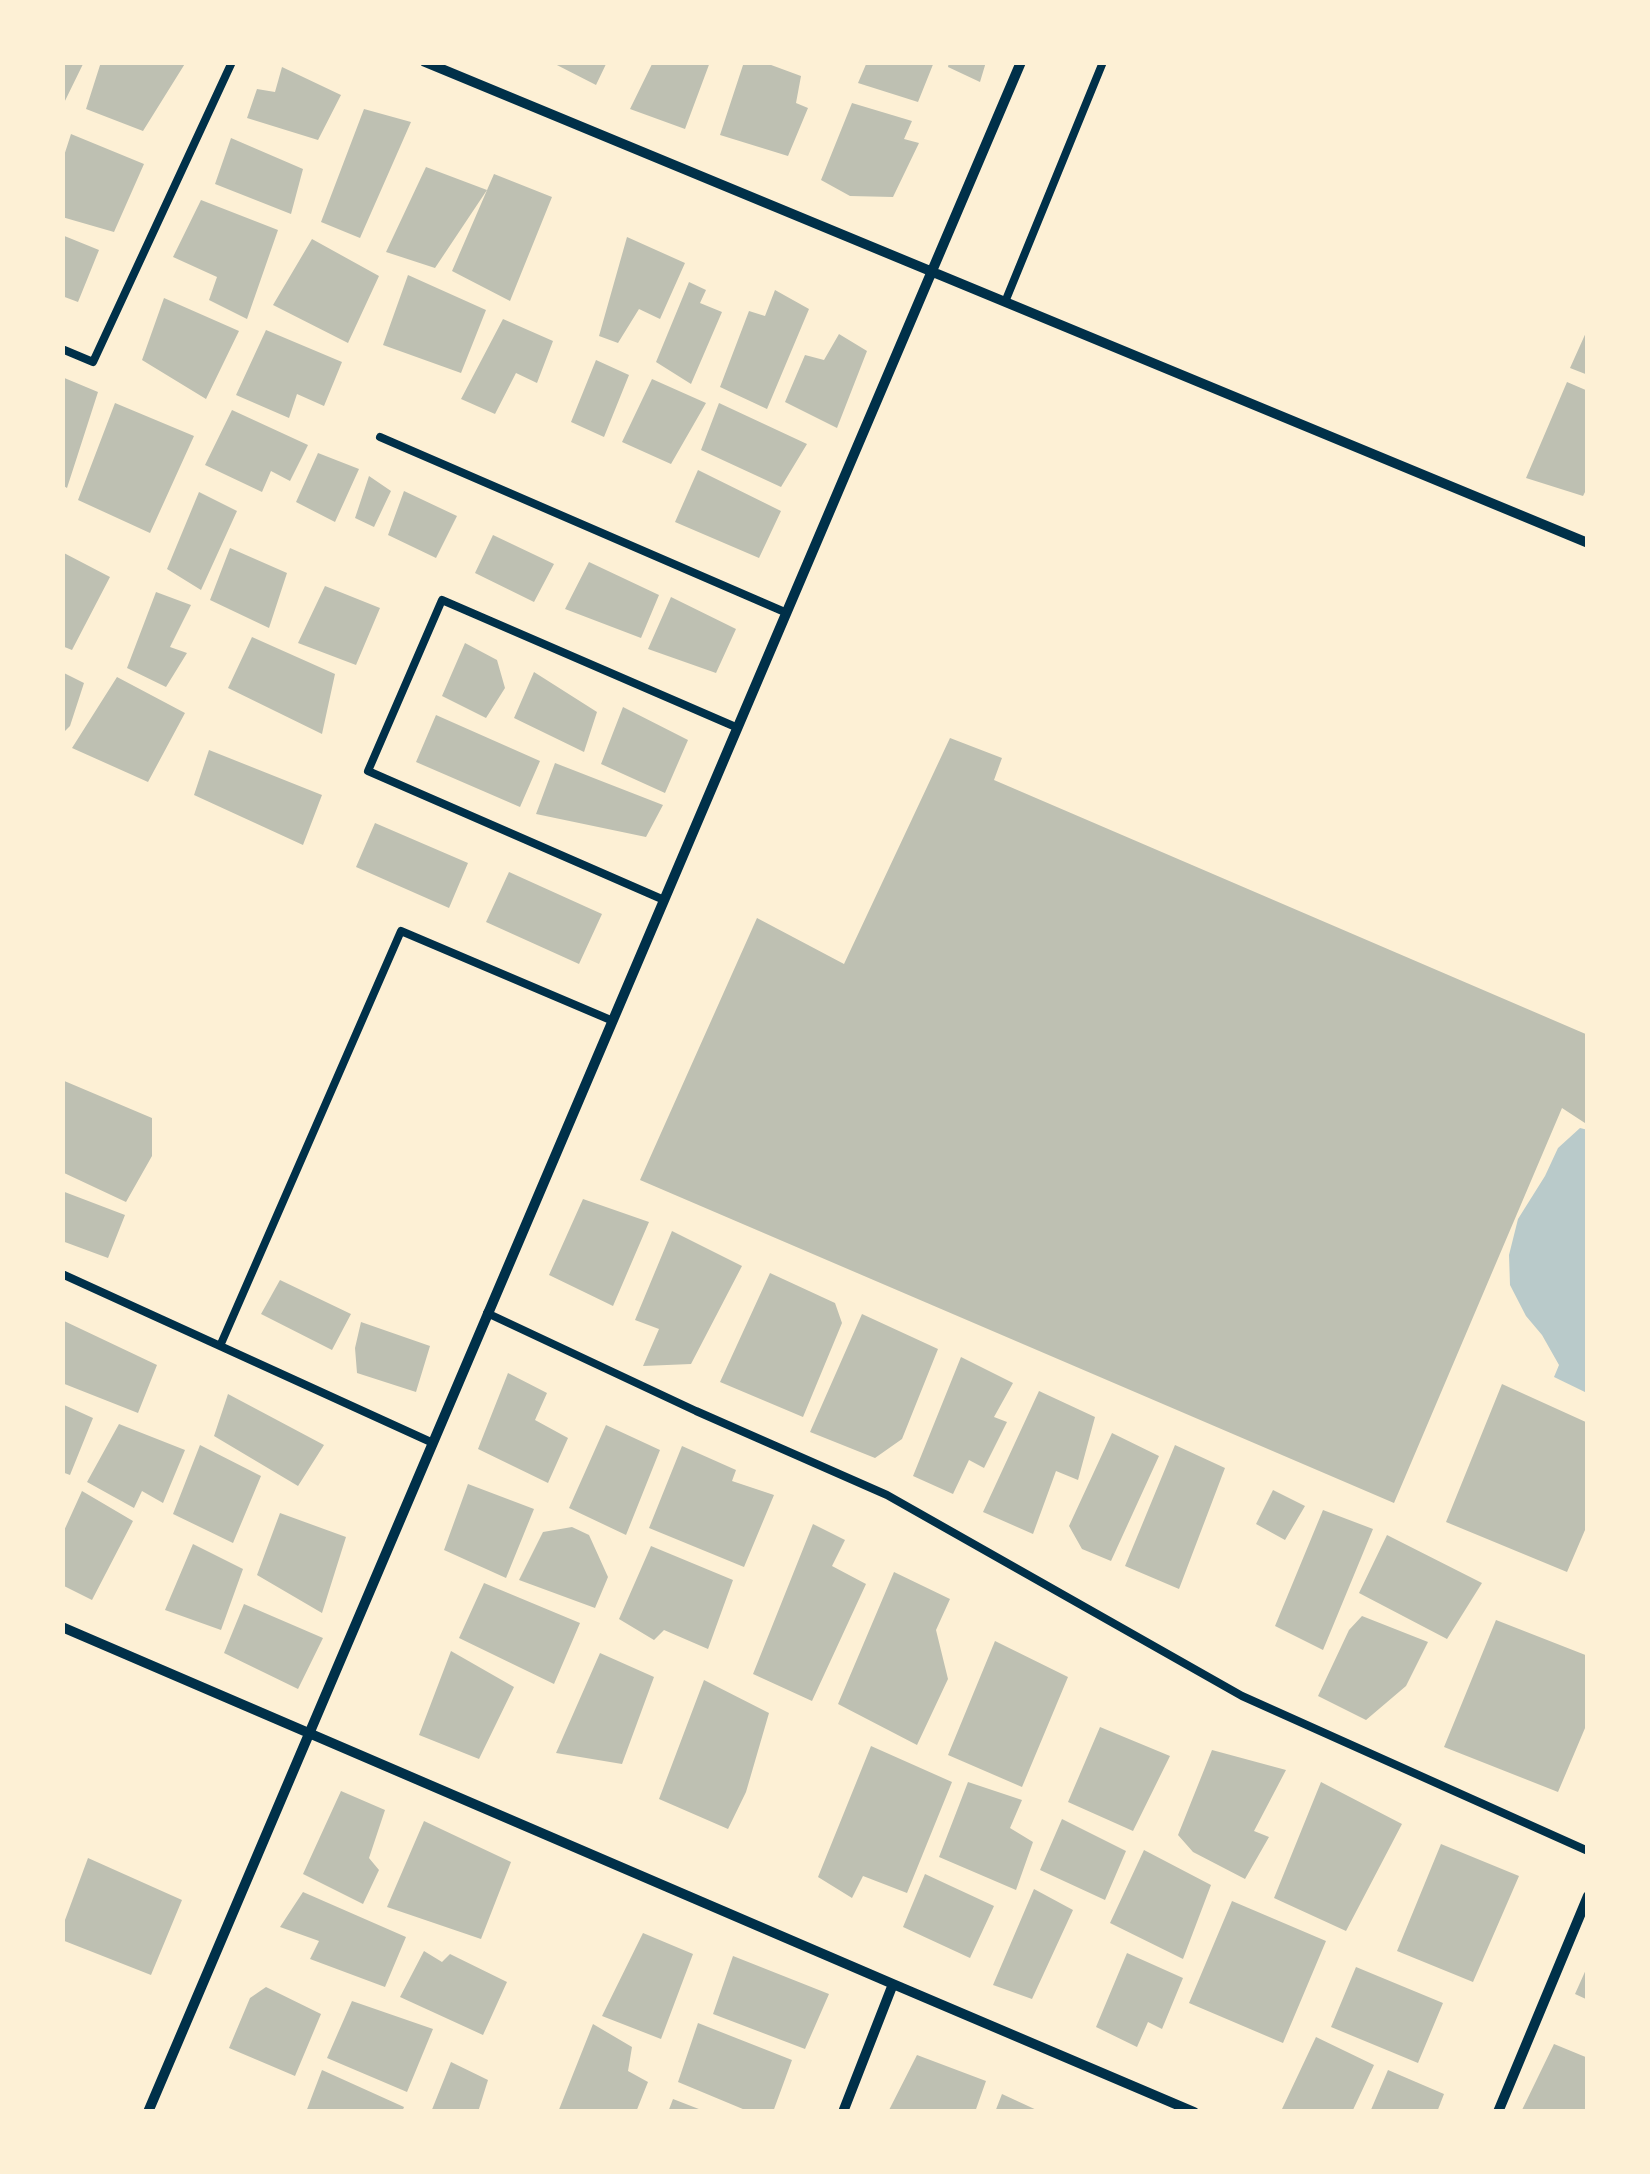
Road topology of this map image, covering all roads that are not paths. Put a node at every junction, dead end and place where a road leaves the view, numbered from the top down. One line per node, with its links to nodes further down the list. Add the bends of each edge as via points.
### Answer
1 (232, 62): 7 (lane, via 93,362)
2 (425, 62): 5 (street)
3 (1021, 62): 5 (street)
4 (1103, 62): 6 (lane)
5 (932, 272): 6 (street); 10 (street)
6 (1005, 302): 9 (street)
7 (62, 350)
8 (380, 437): 10 (lane)
9 (1588, 543)
10 (787, 613): 11 (street)
11 (738, 728): 12 (street); 12 (lane, via 442,600 368,771)
12 (664, 900): 13 (street)
13 (613, 1020): 15 (street); 16 (lane, via 401,932)
14 (62, 1274): 16 (lane)
15 (487, 1314): 17 (street); 20 (lane, via 887,1495 1242,1696)
16 (220, 1346): 17 (lane)
17 (433, 1443): 19 (street)
18 (62, 1627): 19 (street)
19 (309, 1732): 22 (street); 23 (street)
20 (1588, 1851)
21 (1588, 1896): 26 (street)
22 (894, 1984): 24 (street); 25 (street)
23 (148, 2112)
24 (843, 2112)
25 (1194, 2112)
26 (1498, 2112)

